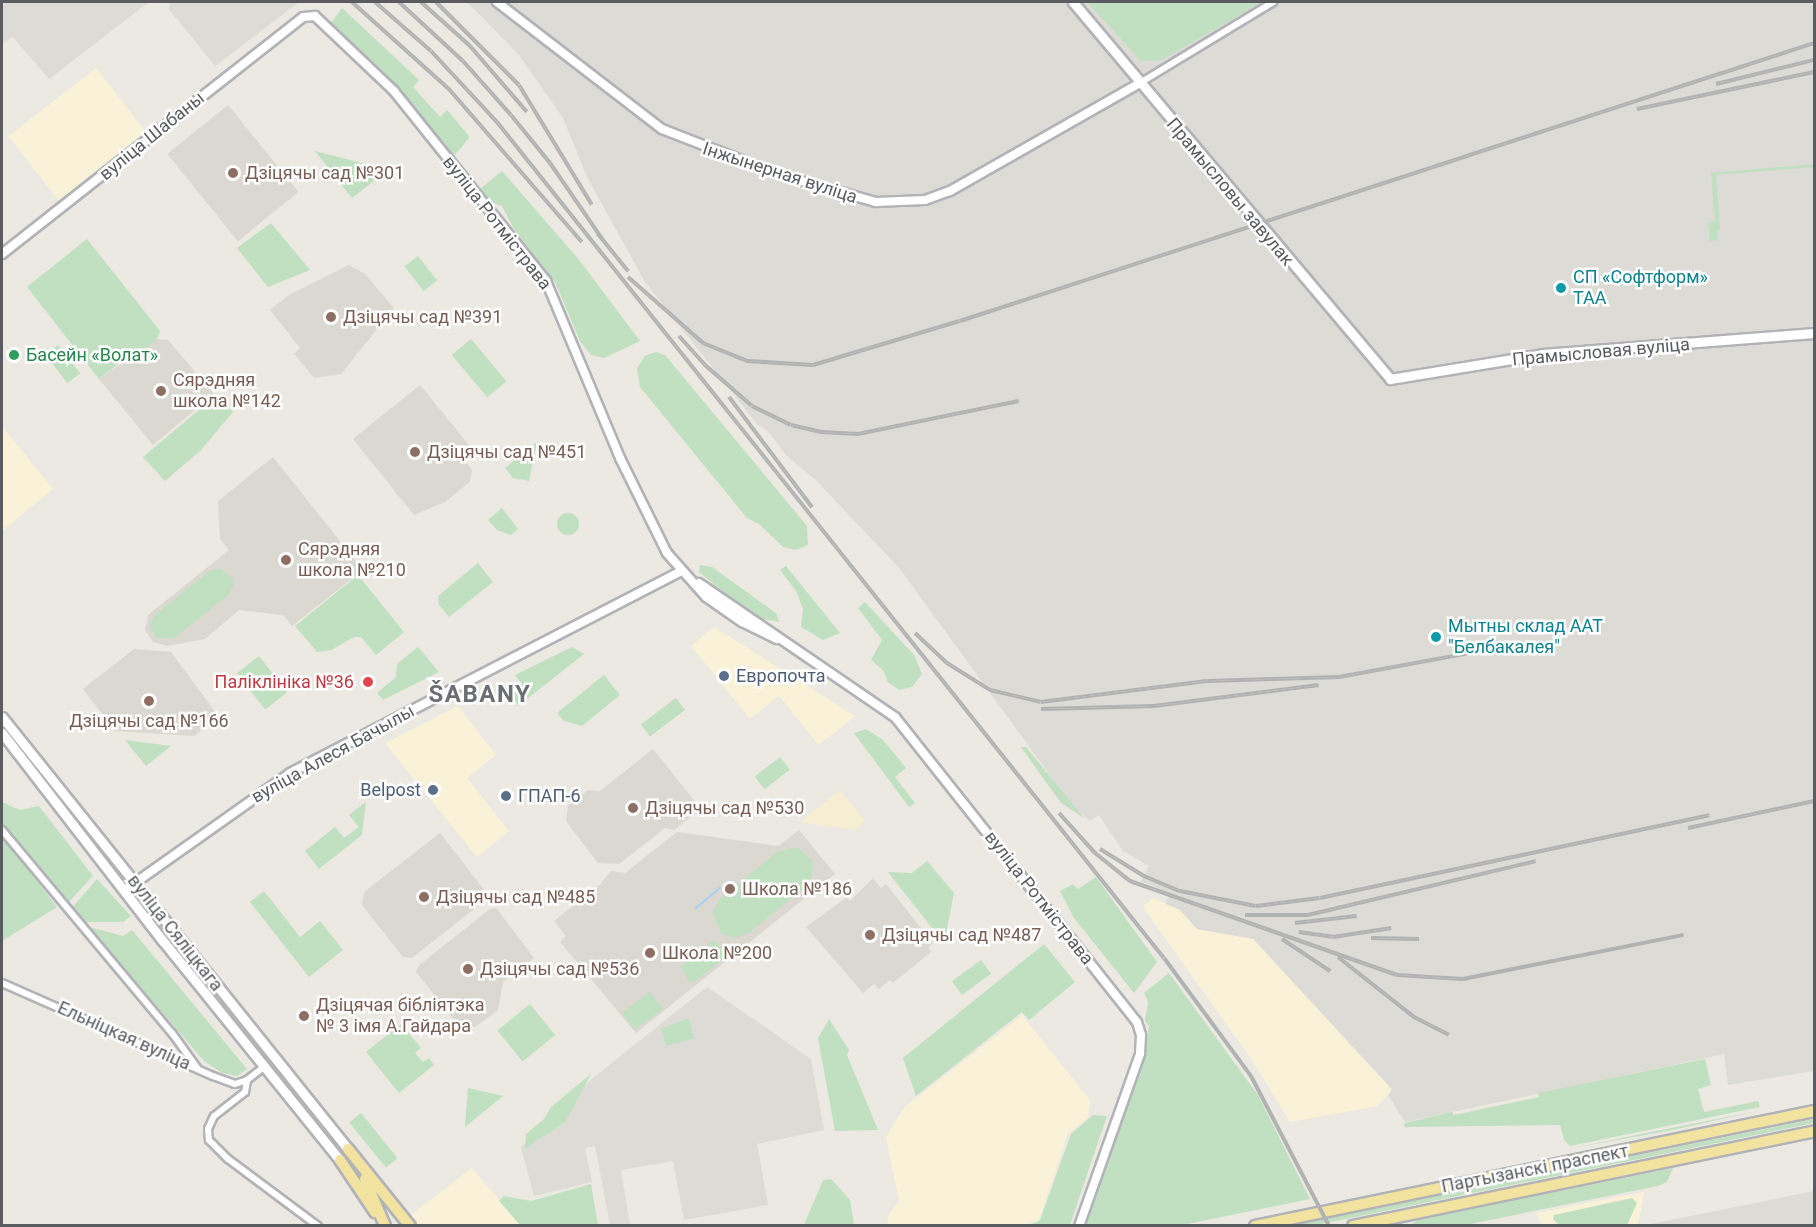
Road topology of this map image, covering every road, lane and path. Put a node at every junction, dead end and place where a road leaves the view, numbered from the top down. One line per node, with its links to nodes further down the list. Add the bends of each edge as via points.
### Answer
1 (497, 2): 5 (street, Інжынерная вуліца, via 662,129 790,179 876,202 925,200 950,191)
2 (1073, 2): 5 (main road, Прамысловы завулак)
3 (1273, 2): 5 (street, Інжынерная вуліца)
4 (303, 17): 6 (street, вуліца Шабаны); 9 (street, вуліца Ротмістрава, via 311,14 327,25 394,91 546,281 654,533)
5 (1140, 82): 8 (main road, Прамысловы завулак)
6 (2, 254)
7 (1815, 333): 8 (main road, Прамысловая вуліца, via 1542,354)
8 (1390, 380)
9 (681, 571): 13 (street, вуліца Алеся Бачылы, via 290,773); 30 (street, вуліца Ротмістрава, via 777,639 870,696 895,717 1140,1028 1140,1054)
10 (2, 717): 13 (main road, вуліца Сяліцкага)
11 (2, 733): 14 (main road, вуліца Сяліцкага)
12 (2, 830): 18 (street)
13 (135, 881): 14 (street, вуліца Алеся Бачылы); 16 (main road, вуліца Сяліцкага)
14 (125, 890): 17 (main road, вуліца Сяліцкага)
15 (2, 983): 18 (street, Ельніцкая вуліца)
16 (273, 1059): 17 (main road); 24 (main road, вуліца Сяліцкага)
17 (265, 1066): 19 (street); 25 (main road, вуліца Сяліцкага)
18 (198, 1069): 20 (street, Ельніцкая вуліца)
19 (247, 1080): 20 (street); 21 (street)
20 (235, 1084): 21 (street, Ельніцкая вуліца)
21 (245, 1092): 26 (street, via 214,1116 208,1129 210,1144)
22 (1815, 1111): 31 (highway, Партызанскі праспект)
23 (1815, 1131): 32 (highway, Партызанскі праспект)
24 (348, 1149): 28 (highway, via 373,1193); 29 (highway)
25 (340, 1160): 27 (highway)
26 (318, 1226)
27 (379, 1226)
28 (385, 1226)
29 (410, 1226)
30 (1079, 1226)
31 (1255, 1226)
32 (1353, 1226)

